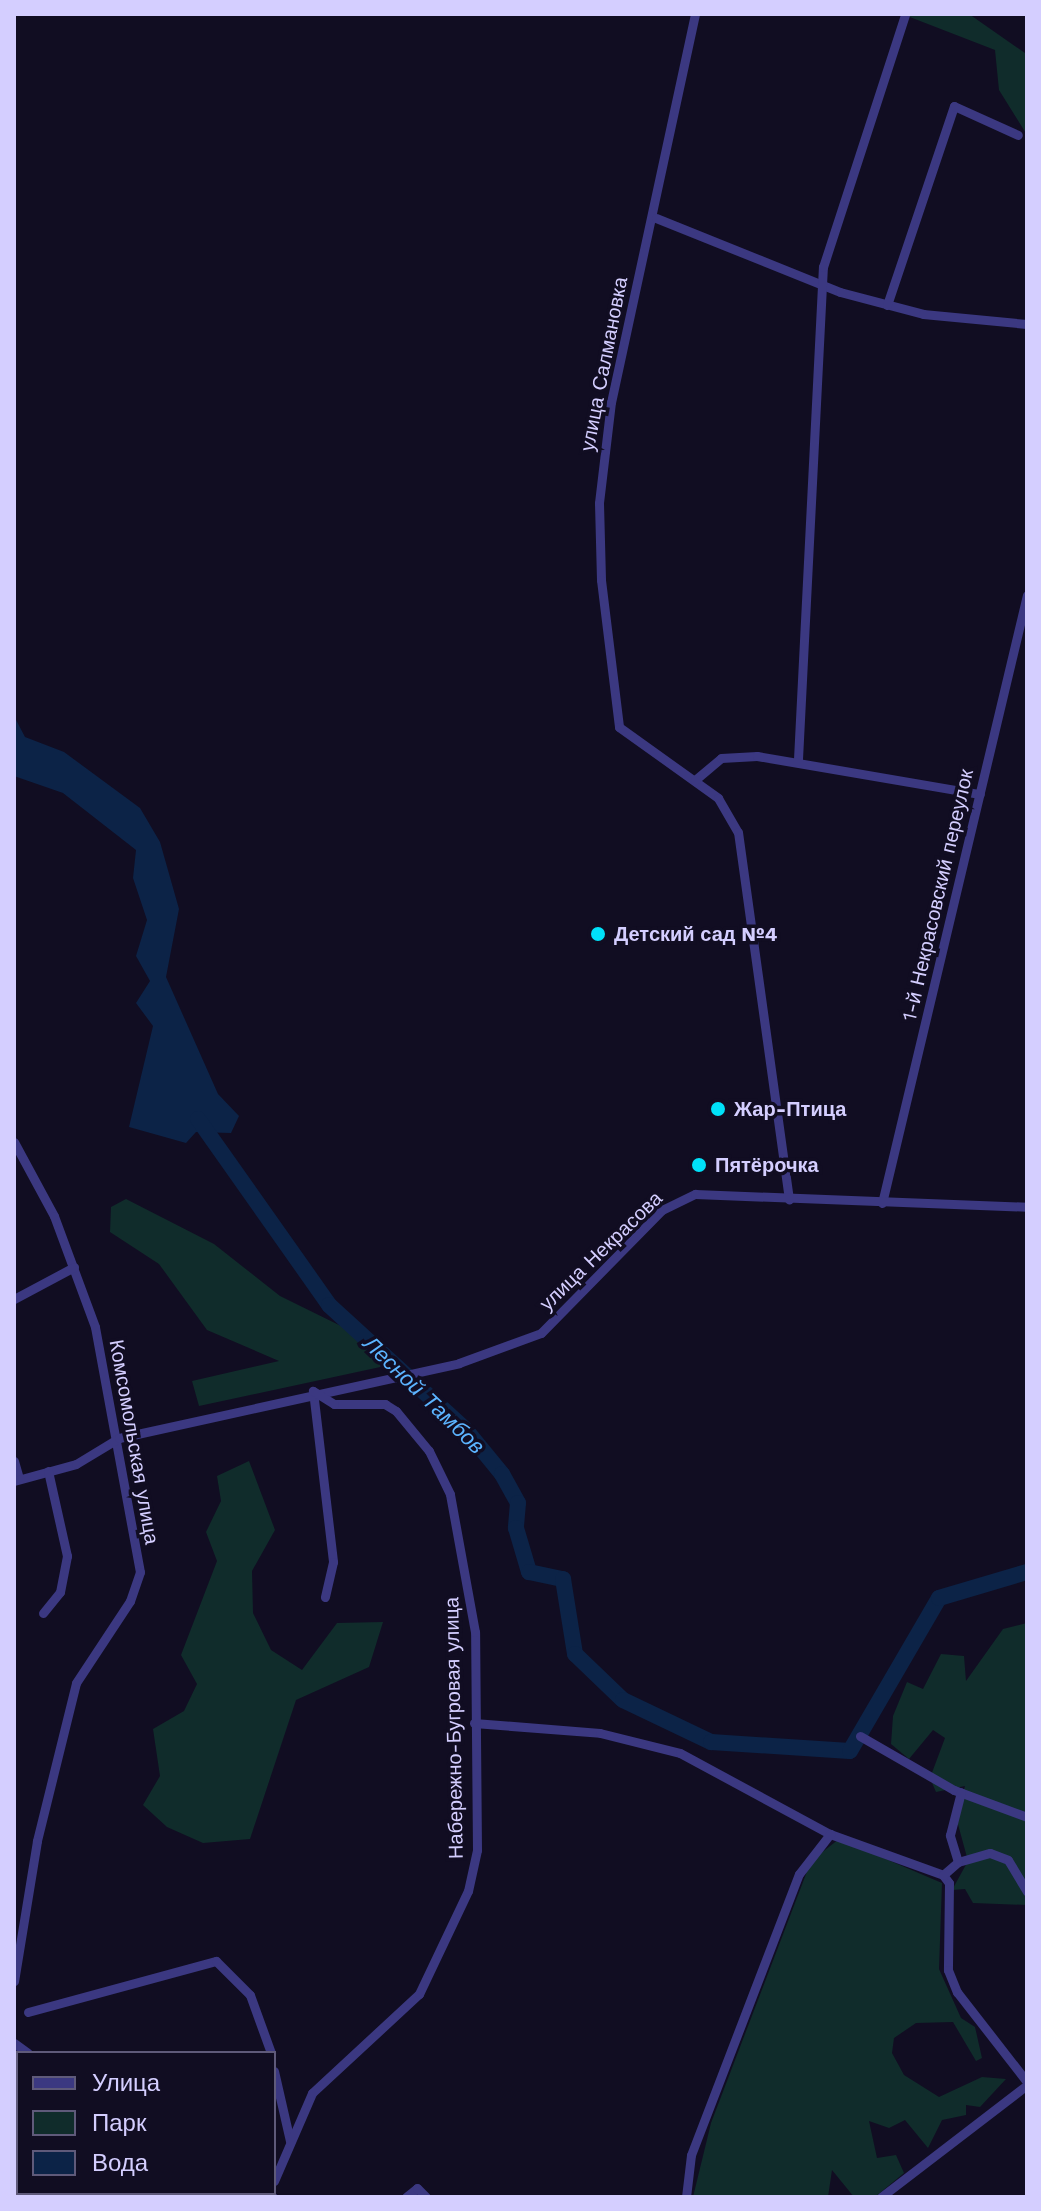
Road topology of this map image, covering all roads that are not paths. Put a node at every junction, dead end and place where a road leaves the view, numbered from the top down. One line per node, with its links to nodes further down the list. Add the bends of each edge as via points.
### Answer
1 (695, 14): 4 (street, улица Салмановка)
2 (905, 14): 5 (street)
3 (1018, 135): 6 (street, via 954,106)
4 (656, 218): 5 (street); 11 (street, улица Салмановка, via 611,402 599,503 601,580 615,721 628,738)
5 (822, 284): 6 (street); 10 (street)
6 (887, 305): 7 (street)
7 (1027, 324)
8 (1027, 595): 9 (street, 1-й Некрасовский переулок)
9 (1026, 606): 12 (street, 1-й Некрасовский переулок)
10 (798, 759): 11 (street, via 728,757); 12 (street)
11 (695, 780): 14 (street, улица Салмановка, via 725,805 738,832)
12 (980, 794): 15 (street, 1-й Некрасовский переулок)
13 (14, 1142): 17 (street, Комсомольская улица)
14 (789, 1199): 15 (street, улица Некрасова); 19 (street, улица Некрасова, via 695,1194 677,1201 541,1333 459,1363)
15 (882, 1203): 16 (street, улица Некрасова)
16 (1027, 1207)
17 (74, 1267): 18 (street); 20 (street, Комсомольская улица)
18 (14, 1299)
19 (313, 1391): 20 (street, улица Некрасова); 24 (street, via 333,1562); 26 (street, Набережно-Бугровая улица, via 334,1404 385,1404 396,1411 444,1478 470,1584)
20 (119, 1438): 22 (street, улица Некрасова); 34 (street, Комсомольская улица, via 140,1572 130,1601 76,1683 37,1841)
21 (14, 1461): 23 (street)
22 (48, 1471): 23 (street, улица Некрасова); 25 (street, via 67,1556 60,1592)
23 (16, 1480)
24 (325, 1597)
25 (43, 1613)
26 (474, 1723): 30 (street, via 637,1740 732,1777); 39 (street, Набережно-Бугровая улица, via 477,1850 448,1936 409,2008 320,2082)
27 (860, 1736): 28 (street)
28 (961, 1792): 29 (street); 31 (street, via 950,1835)
29 (1027, 1817)
30 (830, 1834): 32 (street); 43 (street, via 799,1874 691,2155)
31 (958, 1862): 32 (street); 33 (street, via 990,1853 1008,1860)
32 (943, 1875): 38 (street, via 949,1883 948,1970 957,1992)
33 (1027, 1892)
34 (14, 1981)
35 (28, 2012): 36 (street, via 216,1961 250,1995)
36 (270, 2051)
37 (276, 2080): 39 (street)
38 (1027, 2084): 44 (street)
39 (290, 2141): 40 (street, Набережно-Бугровая улица)
40 (276, 2176)
41 (406, 2197): 42 (street, via 417,2188)
42 (426, 2197)
43 (686, 2197)
44 (881, 2197)

